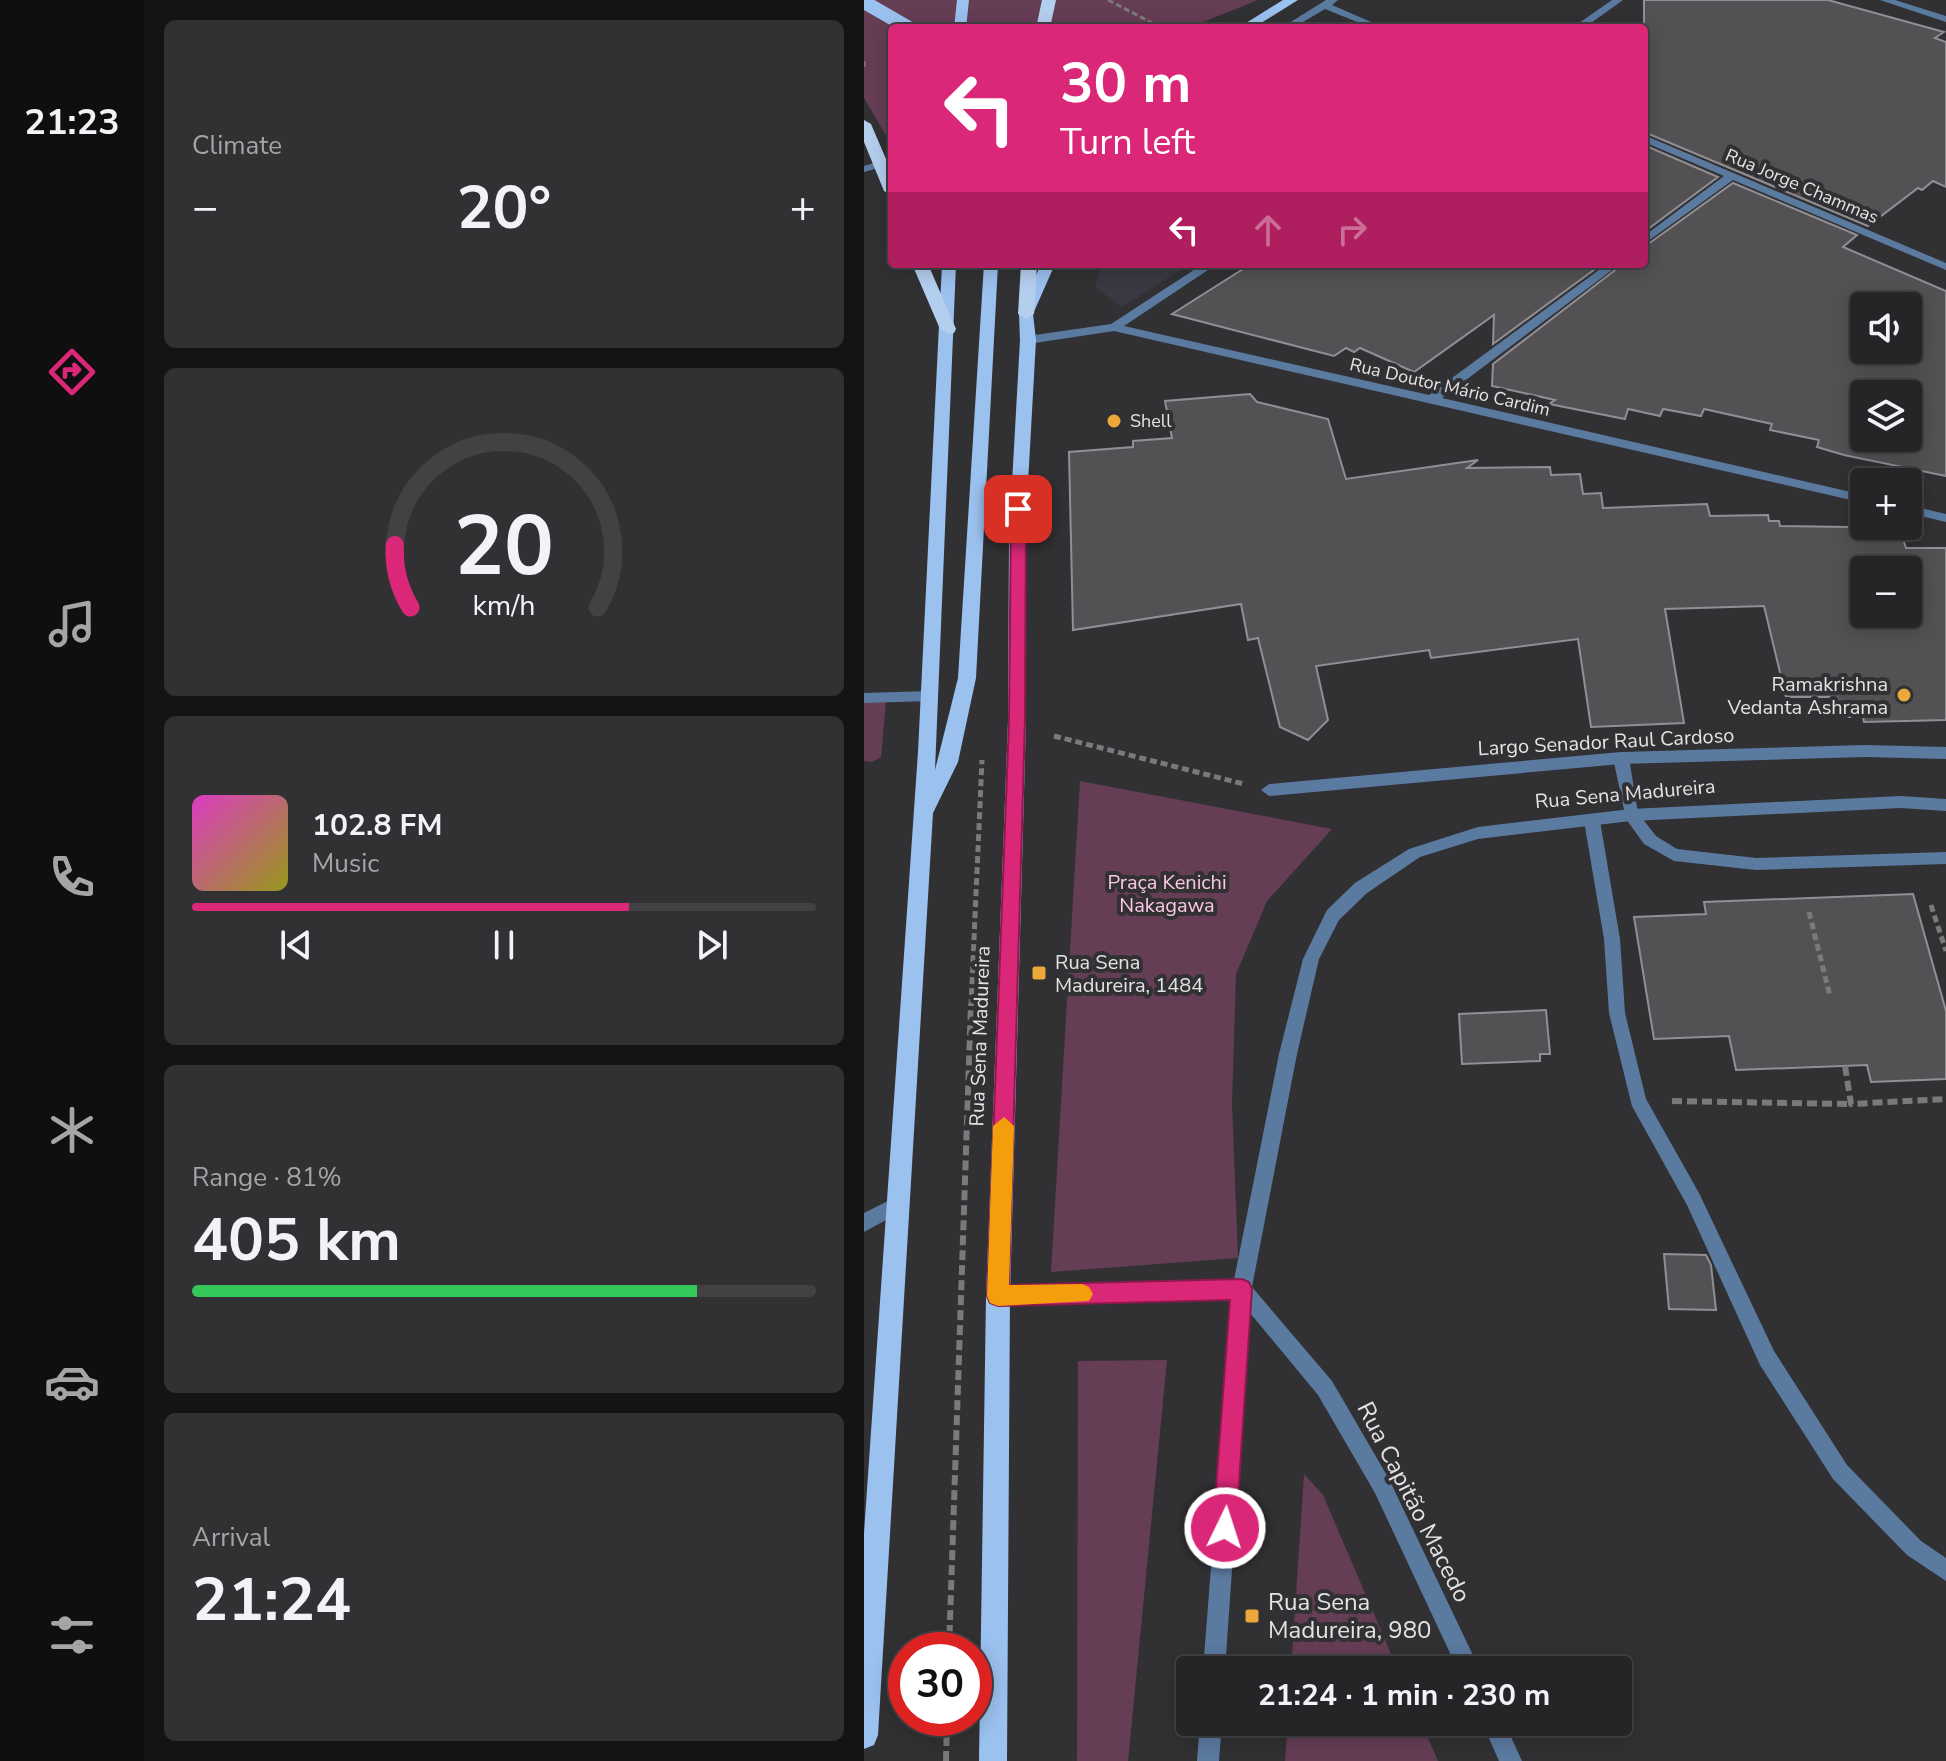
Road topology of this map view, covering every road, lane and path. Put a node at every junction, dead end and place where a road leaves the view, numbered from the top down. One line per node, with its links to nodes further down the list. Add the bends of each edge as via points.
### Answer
1 (963, 0): 11 (main road)
2 (1049, 0): 12 (highway)
3 (1108, 0): 13 (path)
4 (1292, 0): 14 (main road)
5 (1618, 0): 17 (street)
6 (1885, 0): 9 (street)
7 (864, 2): 10 (main road, bridge)
8 (1329, 2): 15 (street); 16 (street)
9 (1946, 19)
10 (902, 24)
11 (960, 24)
12 (1044, 24)
13 (1154, 24)
14 (1251, 24)
15 (1293, 24)
16 (1372, 24)
17 (1583, 24)
18 (864, 61): 19 (path)
19 (864, 68)
20 (864, 124): 22 (highway)
21 (1648, 140): 24 (street, Rua Jorge Chammas)
22 (881, 164): 23 (street); 25 (highway)
23 (864, 169)
24 (1733, 175): 26 (street); 27 (street, Rua Jorge Chammas)
25 (888, 181)
26 (1648, 238)
27 (1946, 267)
28 (922, 268): 37 (highway)
29 (949, 268): 37 (main road)
30 (991, 268): 51 (main road, via 967,678 949,762)
31 (1029, 268): 35 (highway)
32 (1046, 268): 35 (main road)
33 (1205, 268): 36 (street)
34 (1609, 268): 39 (street)
35 (1026, 314): 38 (main road, Rua Sena Madureira)
36 (1114, 327): 38 (street, Rua Doutor Mário Cardim); 39 (street, Rua Doutor Mário Cardim)
37 (948, 329): 43 (main road)
38 (1028, 340): 65 (main road, Rua Sena Madureira, via 1017,537 1017,721)
39 (1430, 401): 40 (street, Rua Doutor Mário Cardim)
40 (1850, 496)
41 (1922, 512): 42 (street)
42 (1946, 518)
43 (930, 696): 44 (street); 51 (main road)
44 (864, 698)
45 (1054, 736): 48 (path)
46 (1946, 753): 47 (street, Largo Senador Raul Cardoso)
47 (1621, 758): 48 (street, Largo Senador Raul Cardoso); 50 (street)
48 (1269, 790)
49 (1946, 805): 50 (street, Rua Sena Madureira, via 1901,802)
50 (1631, 815): 52 (street, Rua Sena Madureira); 53 (street, via 1650,840 1674,855 1756,864)
51 (921, 819): 62 (main road)
52 (1592, 821): 60 (street, via 1612,939 1617,1013); 64 (street, Rua Sena Madureira, via 1478,833 1415,853 1361,888 1333,915 1311,959 1291,1040)
53 (1946, 858)
54 (1931, 905): 56 (path)
55 (1809, 912): 57 (path)
56 (1946, 951)
57 (1830, 996)
58 (1845, 1066): 61 (path)
59 (1946, 1099): 61 (path)
60 (1638, 1101): 61 (path); 66 (street, via 1693,1199 1767,1358 1840,1472 1914,1548)
61 (1851, 1104)
62 (900, 1203): 63 (street); 69 (main road)
63 (864, 1223)
64 (1242, 1289): 65 (street); 67 (street, Rua Sena Madureira); 68 (street, Rua Capitão Macedo, via 1325,1388 1382,1486)
65 (998, 1296): 74 (main road, Rua Sena Madureira)
66 (1946, 1571)
67 (1215, 1656)
68 (1462, 1656)
69 (864, 1735)
70 (947, 1736): 73 (path)
71 (1210, 1736): 75 (street)
72 (1499, 1736): 76 (street)
73 (946, 1761)
74 (993, 1761)
75 (1208, 1761)
76 (1511, 1761)

